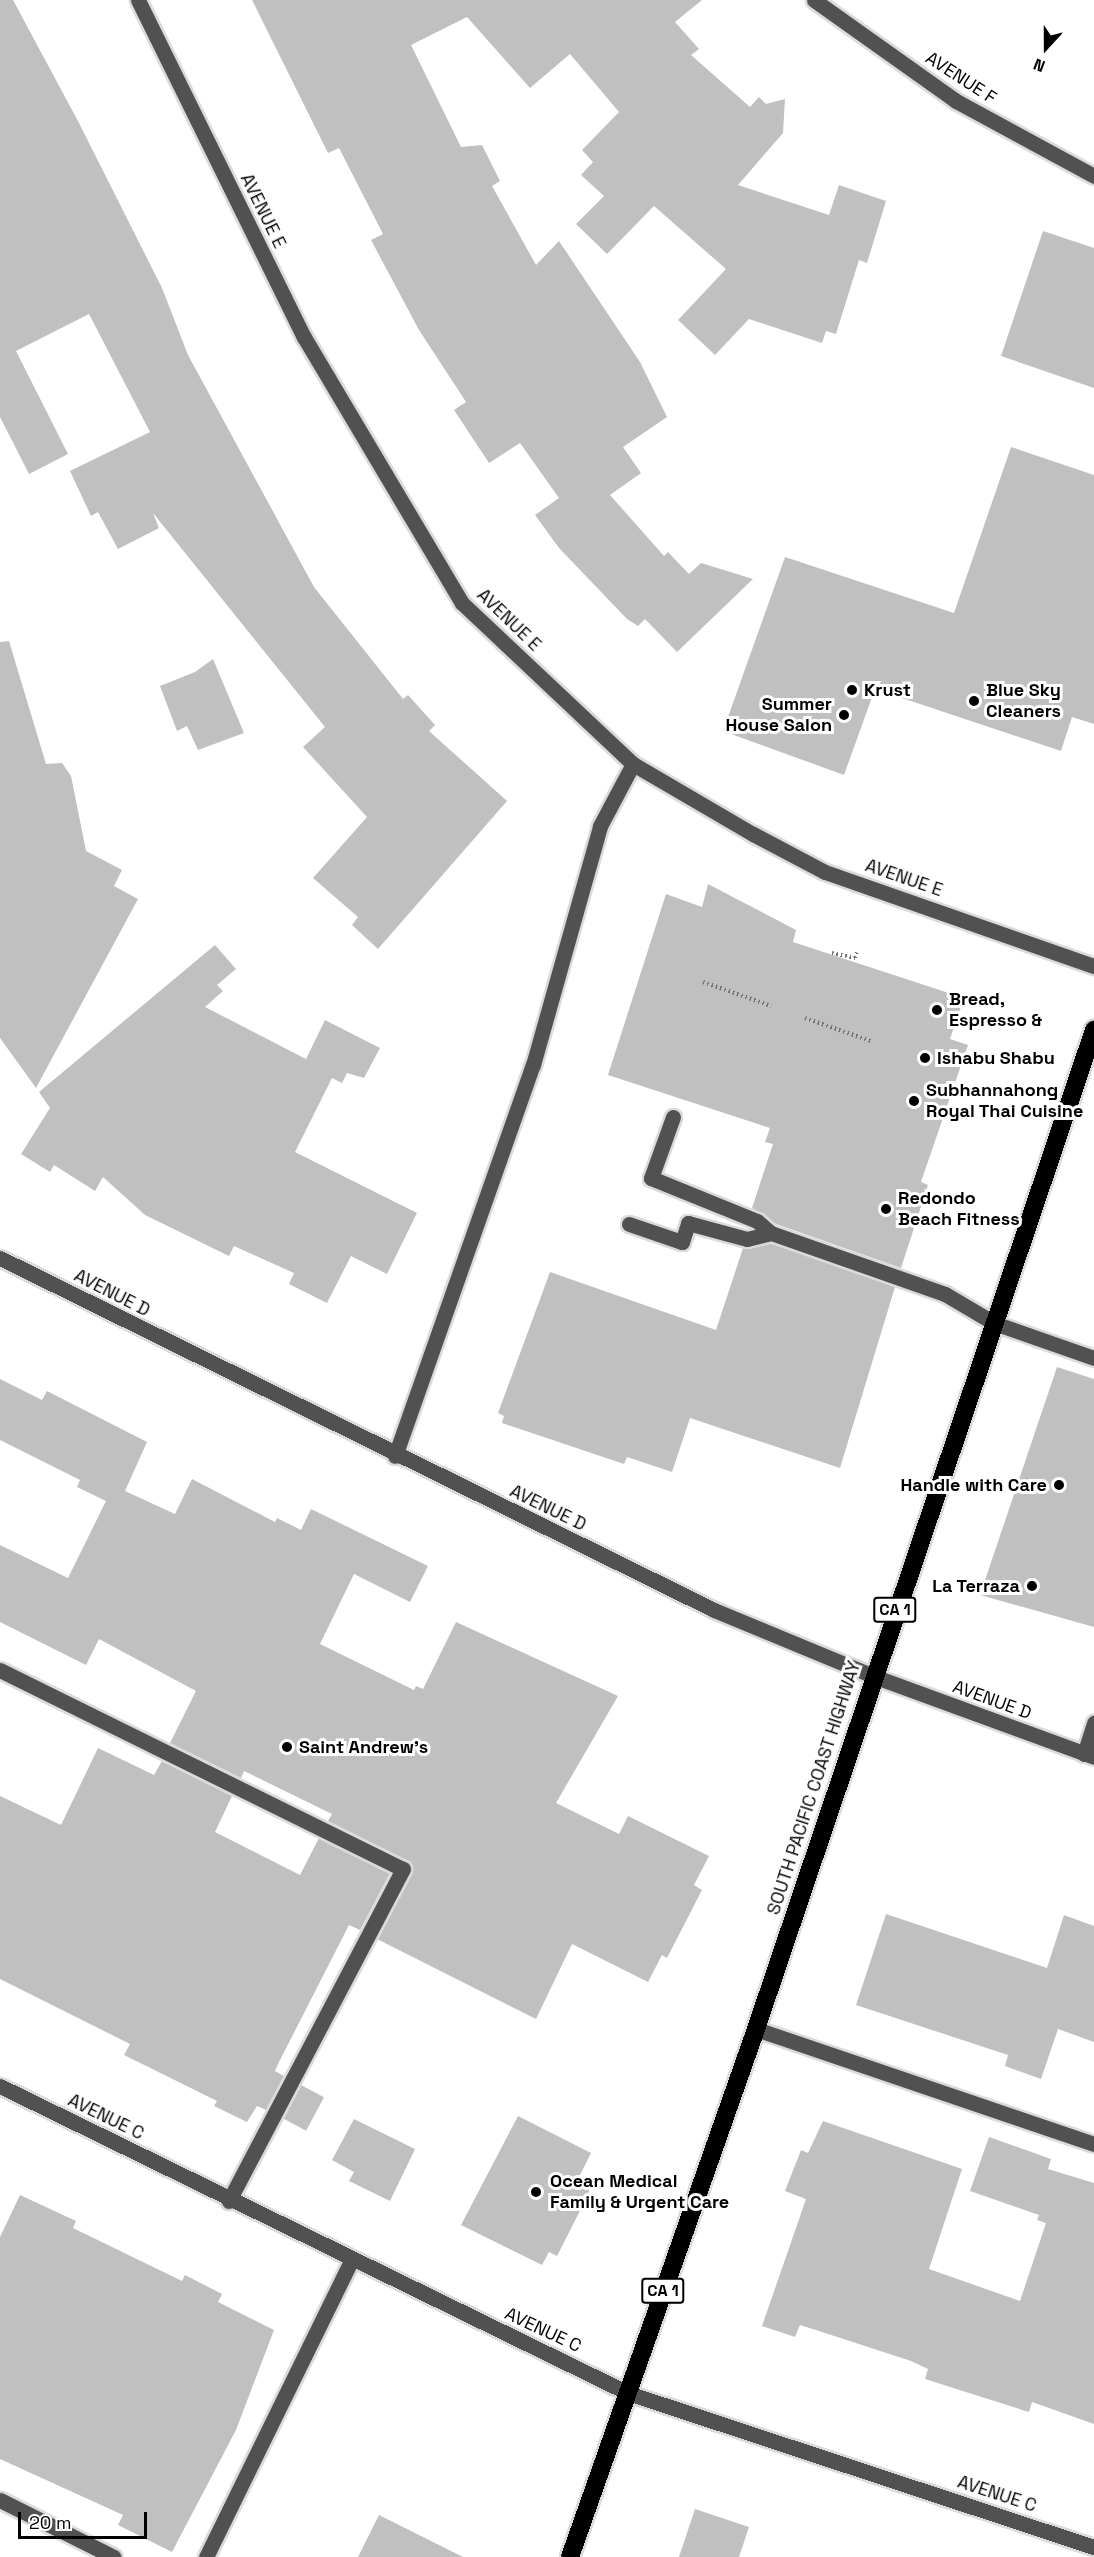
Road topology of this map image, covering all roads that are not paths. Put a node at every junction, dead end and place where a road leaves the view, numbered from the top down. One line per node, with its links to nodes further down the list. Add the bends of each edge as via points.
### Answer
1 (138, 0): 4 (street, AVENUE E, via 304,337 462,603)
2 (814, 0): 3 (street, AVENUE F, via 956,101)
3 (1094, 176)
4 (633, 764): 5 (street, AVENUE E, via 825,872); 13 (street, via 600,826 533,1065)
5 (1094, 966)
6 (1094, 1030): 11 (highway, SOUTH PACIFIC COAST HIGHWAY / CA 1)
7 (673, 1116): 9 (street, via 651,1178 757,1221)
8 (629, 1224): 9 (street, via 682,1242 688,1223 747,1239)
9 (771, 1233): 11 (street, via 945,1294)
10 (0, 1258): 13 (street, AVENUE D)
11 (994, 1323): 12 (street); 15 (highway, SOUTH PACIFIC COAST HIGHWAY / CA 1)
12 (1094, 1358)
13 (395, 1456): 15 (street, AVENUE D, via 714,1610)
14 (0, 1670): 21 (street, via 403,1869)
15 (873, 1676): 17 (street, AVENUE D); 18 (highway, SOUTH PACIFIC COAST HIGHWAY / CA 1)
16 (1094, 1724): 17 (street)
17 (1089, 1755)
18 (756, 2029): 20 (street); 23 (highway, SOUTH PACIFIC COAST HIGHWAY / CA 1)
19 (0, 2086): 21 (street, AVENUE C)
20 (1094, 2144)
21 (229, 2201): 22 (street, AVENUE C)
22 (351, 2261): 23 (street, AVENUE C); 27 (street)
23 (628, 2393): 25 (street, AVENUE C); 28 (highway, SOUTH PACIFIC COAST HIGHWAY / CA 1)
24 (0, 2500): 26 (street)
25 (1094, 2547)
26 (114, 2557)
27 (206, 2557)
28 (570, 2557)

